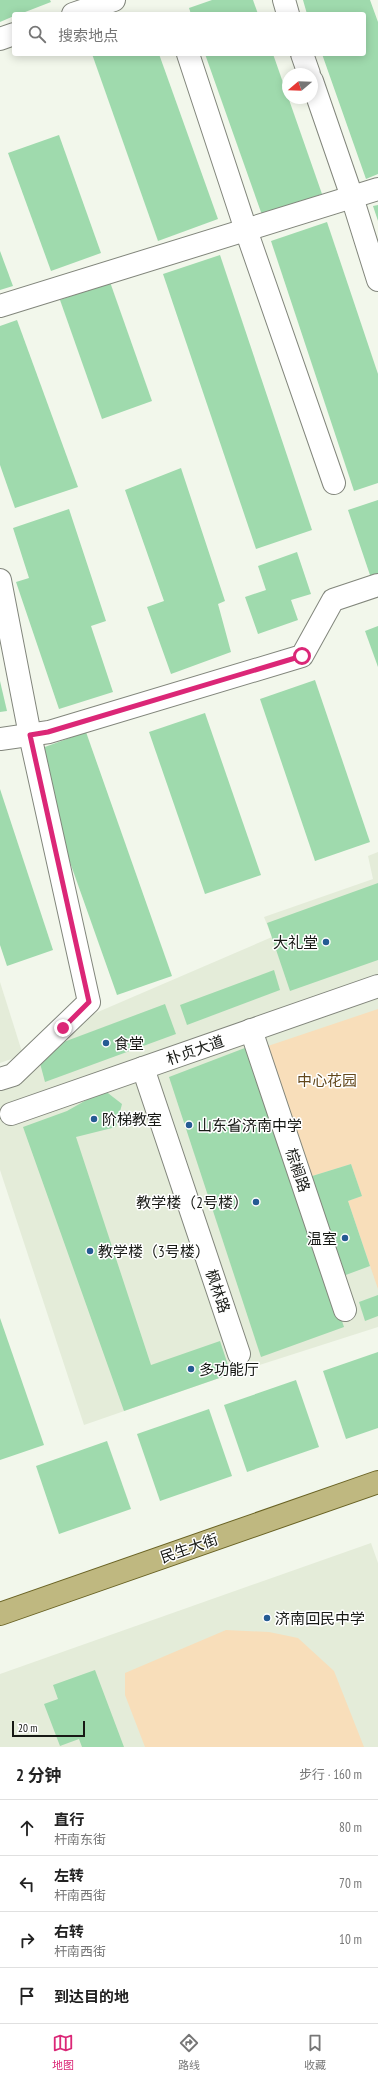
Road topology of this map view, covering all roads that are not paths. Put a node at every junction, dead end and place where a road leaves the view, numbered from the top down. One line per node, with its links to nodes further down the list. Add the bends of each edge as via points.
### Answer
1 (114, 0): 3 (street)
2 (284, 0): 4 (street)
3 (79, 12)
4 (287, 12)
5 (12, 35): 6 (street)
6 (0, 39)
7 (189, 56): 13 (street)
8 (303, 56): 9 (street)
9 (307, 68)
10 (318, 98): 12 (street)
11 (378, 188): 12 (street)
12 (352, 196): 13 (street); 14 (street)
13 (246, 230): 15 (street); 16 (street)
14 (378, 280)
15 (0, 306)
16 (334, 483)
17 (0, 580): 19 (street)
18 (378, 585): 19 (street, via 333,600 302,656 48,732)
19 (30, 735): 20 (street); 24 (street, via 89,1002 13,1075)
20 (0, 739)
21 (378, 986): 22 (street, 朴贞大道)
22 (251, 1030): 23 (street, 朴贞大道); 26 (street, 棕榈路)
23 (143, 1068): 25 (street, 朴贞大道); 27 (street, 枫林路)
24 (0, 1079)
25 (11, 1114)
26 (345, 1310)
27 (239, 1354)
28 (378, 1482): 29 (main road, 民生大街)
29 (0, 1614)

